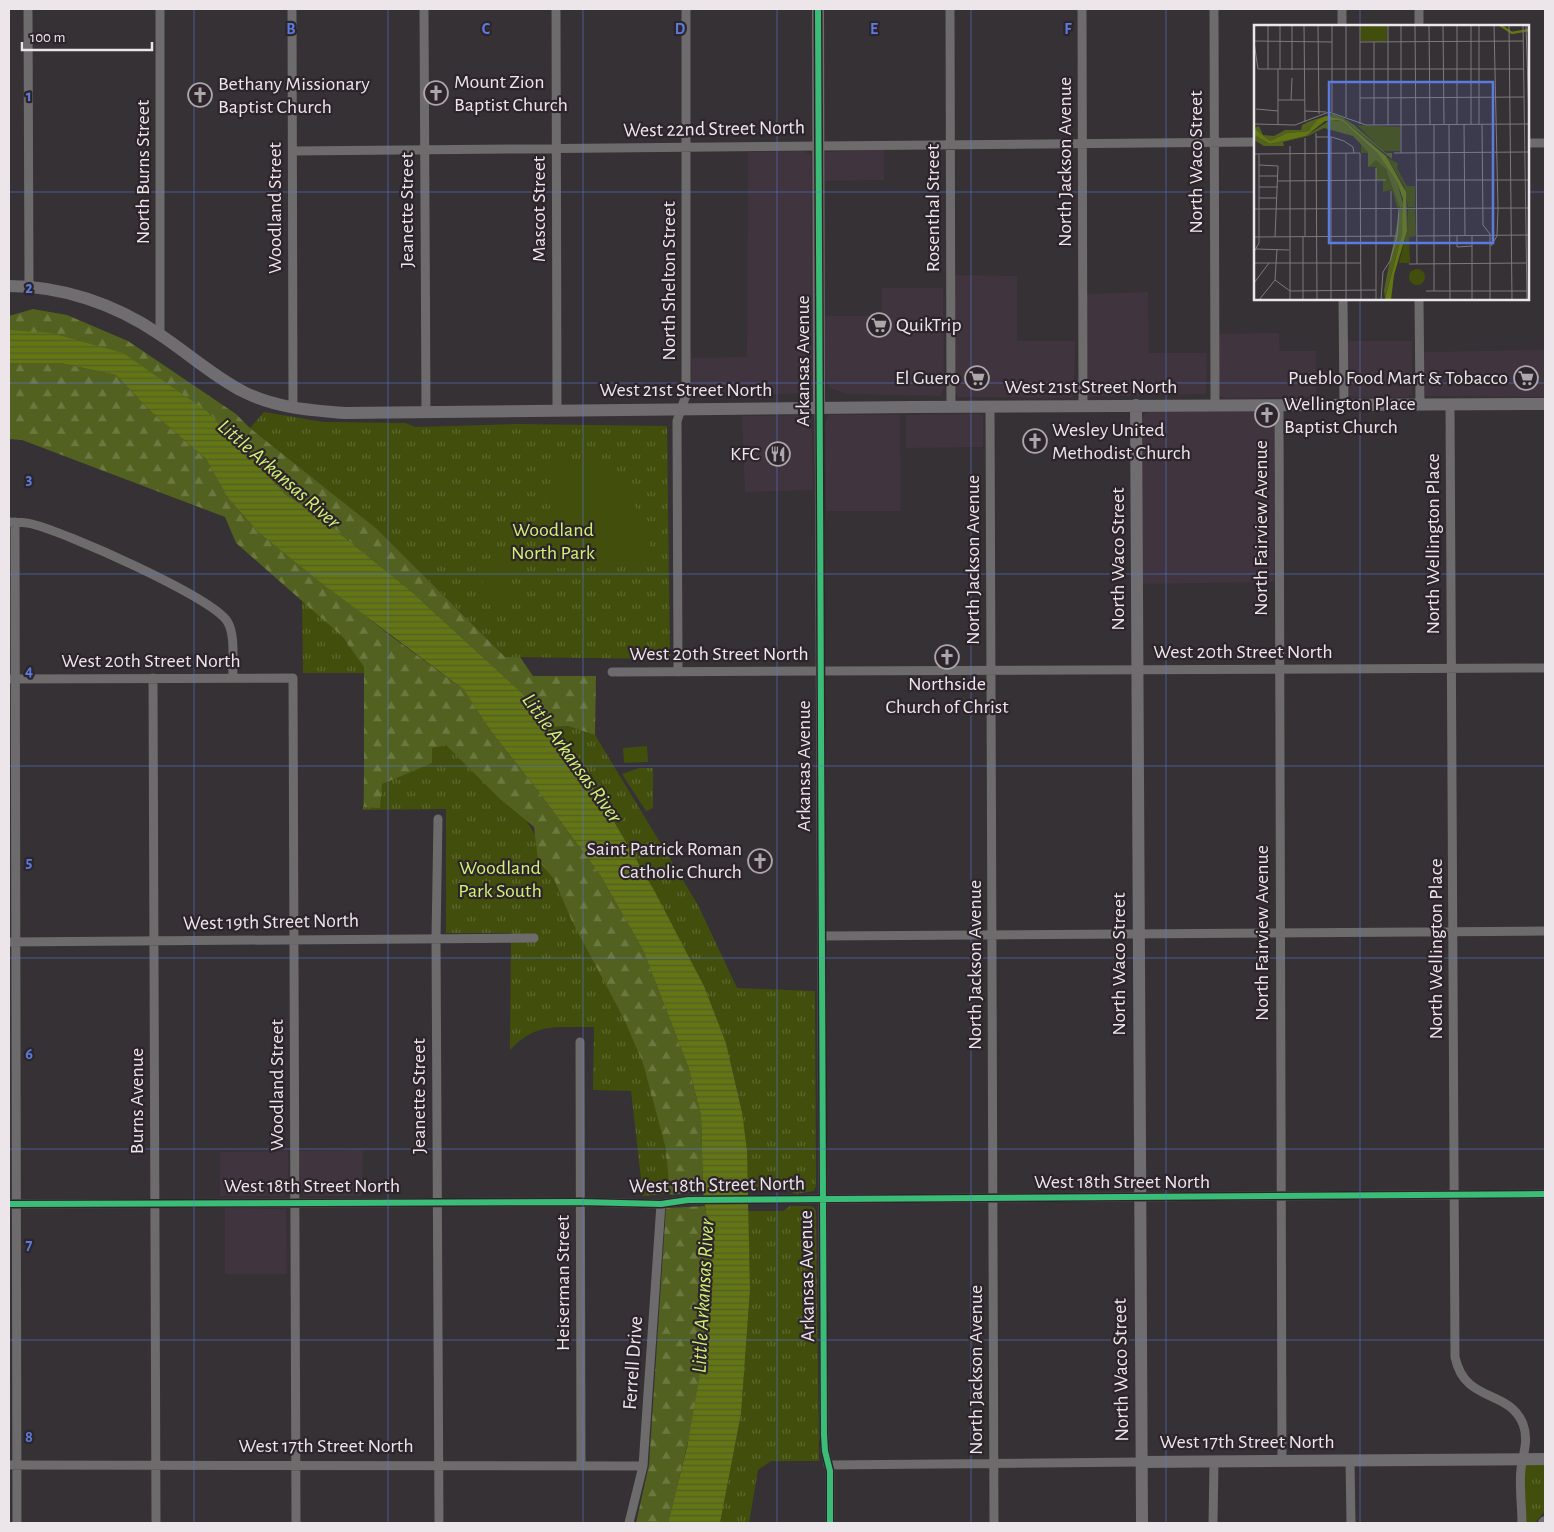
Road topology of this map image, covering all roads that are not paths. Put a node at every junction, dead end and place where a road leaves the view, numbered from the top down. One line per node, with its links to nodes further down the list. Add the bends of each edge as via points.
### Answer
1 (28, 9): 27 (street)
2 (160, 9): 30 (street, North Burns Street)
3 (292, 9): 25 (street, Woodland Street)
4 (424, 9): 24 (street, Jeanette Street)
5 (556, 9): 23 (street, Mascot Street)
6 (686, 9): 22 (street, North Shelton Street)
7 (818, 9): 21 (street, Arkansas Avenue)
8 (950, 9): 19 (street, Rosenthal Street)
9 (1082, 9): 20 (street, North Jackson Avenue)
10 (1214, 9): 16 (street, North Waco Street)
11 (1342, 9): 13 (street)
12 (1419, 9): 14 (street)
13 (1342, 25)
14 (1419, 25)
15 (1254, 142): 16 (street, West 22nd Street North)
16 (1214, 143): 20 (street, West 22nd Street North); 34 (street, North Waco Street)
17 (1529, 143): 18 (street)
18 (1545, 143)
19 (950, 144): 20 (street, West 22nd Street North); 21 (street, West 22nd Street North); 40 (street, Rosenthal Street)
20 (1082, 144): 37 (street, North Jackson Avenue)
21 (818, 145): 22 (street, West 22nd Street North); 42 (street, Arkansas Avenue)
22 (686, 148): 23 (street, West 22nd Street North); 43 (street, North Shelton Street, via 686,395)
23 (556, 149): 24 (street, West 22nd Street North); 44 (street, Mascot Street)
24 (424, 150): 25 (street, West 22nd Street North); 45 (street, Jeanette Street)
25 (293, 151): 39 (street, Woodland Street)
26 (9, 286): 27 (street, West 21st Street North)
27 (29, 287): 30 (street, West 21st Street North, via 78,295 112,308)
28 (1343, 300): 36 (street)
29 (1419, 300): 31 (street)
30 (160, 334): 39 (street, West 21st Street North, via 218,377 245,392 271,403)
31 (1420, 404): 32 (street, West 21st Street North); 36 (street, West 21st Street North)
32 (1450, 404): 33 (street, West 21st Street North); 48 (street, North Wellington Place)
33 (1545, 404)
34 (1215, 405): 35 (street, West 21st Street North); 38 (street, West 21st Street North)
35 (1279, 405): 36 (street, West 21st Street North); 50 (street, North Fairview Avenue)
36 (1344, 405)
37 (1083, 406): 38 (street, West 21st Street North); 41 (street, West 21st Street North)
38 (1136, 406): 49 (street, North Waco Street)
39 (294, 407): 45 (street, West 21st Street North, via 344,412)
40 (951, 407): 41 (street, West 21st Street North); 42 (street, West 21st Street North)
41 (990, 407): 51 (street, North Jackson Avenue)
42 (819, 408): 43 (street, West 21st Street North); 54 (street, Arkansas Avenue)
43 (681, 409): 44 (street, West 21st Street North); 53 (street, North Shelton Street, via 677,421)
44 (557, 410): 45 (street, West 21st Street North)
45 (426, 411)
46 (12, 522): 56 (street, via 33,524 139,567 214,610 227,621 231,632); 58 (street)
47 (1545, 668): 48 (street, West 20th Street North)
48 (1451, 669): 50 (street, West 20th Street North); 61 (street, North Wellington Place)
49 (1138, 670): 50 (street, West 20th Street North); 51 (street, West 20th Street North); 62 (street, North Waco Street)
50 (1279, 670): 63 (street, North Fairview Avenue)
51 (991, 671): 54 (street, West 20th Street North); 64 (street, North Jackson Avenue)
52 (612, 672): 53 (street, West 20th Street North)
53 (678, 672): 54 (street, West 20th Street North)
54 (820, 672): 65 (street, Arkansas Avenue)
55 (153, 678): 56 (street, West 20th Street North); 58 (street, West 20th Street North); 69 (street, Burns Avenue)
56 (233, 678): 57 (street, West 20th Street North)
57 (293, 678): 68 (street, Woodland Street)
58 (12, 679): 70 (street)
59 (438, 819): 66 (street, Jeanette Street)
60 (1545, 931): 61 (street)
61 (1453, 932): 63 (street); 73 (street, North Wellington Place)
62 (1137, 933): 63 (street); 64 (street); 75 (street, North Waco Street)
63 (1280, 933): 74 (street, North Fairview Avenue)
64 (992, 934): 65 (street); 76 (street, North Jackson Avenue)
65 (822, 936): 77 (street, Arkansas Avenue)
66 (436, 938): 67 (street, West 19th Street North); 68 (street, West 19th Street North); 78 (street, Jeanette Street)
67 (534, 938)
68 (294, 940): 69 (street, West 19th Street North); 80 (street, Woodland Street)
69 (154, 941): 70 (street, West 19th Street North); 82 (street, Burns Avenue)
70 (12, 942): 81 (street)
71 (580, 1042): 79 (street, Heiserman Street)
72 (1545, 1194): 73 (street, West 18th Street North)
73 (1454, 1195): 74 (street, West 18th Street North); 84 (street, North Wellington Place, via 1455,1357 1458,1370 1472,1388 1498,1399 1517,1414 1526,1443)
74 (1281, 1196): 75 (street, West 18th Street North); 88 (street, North Fairview Avenue)
75 (1138, 1198): 76 (street, West 18th Street North); 89 (street, North Waco Street)
76 (993, 1199): 77 (street, West 18th Street North); 90 (street, North Jackson Avenue)
77 (822, 1200): 83 (street, West 18th Street North, via 688,1200); 96 (street, Arkansas Avenue, via 824,1435)
78 (437, 1202): 79 (street, West 18th Street North); 80 (street, West 18th Street North); 92 (street, Jeanette Street)
79 (580, 1202): 83 (street, West 18th Street North); 93 (street, Heiserman Street)
80 (295, 1203): 82 (street, West 18th Street North); 95 (street, Woodland Street)
81 (12, 1204): 82 (street, West 18th Street North); 94 (street)
82 (155, 1204): 91 (street, Burns Avenue)
83 (661, 1204): 97 (street, Ferrell Drive)
84 (1524, 1459): 85 (street, West 17th Street North); 86 (street, West 17th Street North); 108 (street, North Wellington Place, via 1521,1469)
85 (1545, 1459)
86 (1350, 1460): 88 (street, West 17th Street North); 107 (street)
87 (1214, 1461): 88 (street, West 17th Street North); 89 (street, West 17th Street North); 106 (street)
88 (1282, 1461)
89 (1141, 1462): 90 (street, West 17th Street North); 105 (street, North Waco Street)
90 (994, 1463): 96 (street, West 17th Street North); 104 (street, North Jackson Avenue)
91 (156, 1464): 94 (street, West 17th Street North); 95 (street, West 17th Street North); 99 (street, Burns Avenue)
92 (438, 1464): 93 (street, West 17th Street North); 95 (street, West 17th Street North); 101 (street, Jeanette Street)
93 (581, 1464): 97 (street, West 17th Street North)
94 (13, 1465): 98 (street)
95 (296, 1465): 100 (street, Woodland Street)
96 (828, 1465): 103 (street, Arkansas Avenue)
97 (644, 1466): 102 (street, Ferrell Drive)
98 (17, 1523)
99 (156, 1523)
100 (296, 1523)
101 (439, 1523)
102 (629, 1523)
103 (830, 1523)
104 (994, 1523)
105 (1142, 1523)
106 (1214, 1523)
107 (1351, 1523)
108 (1522, 1523)

